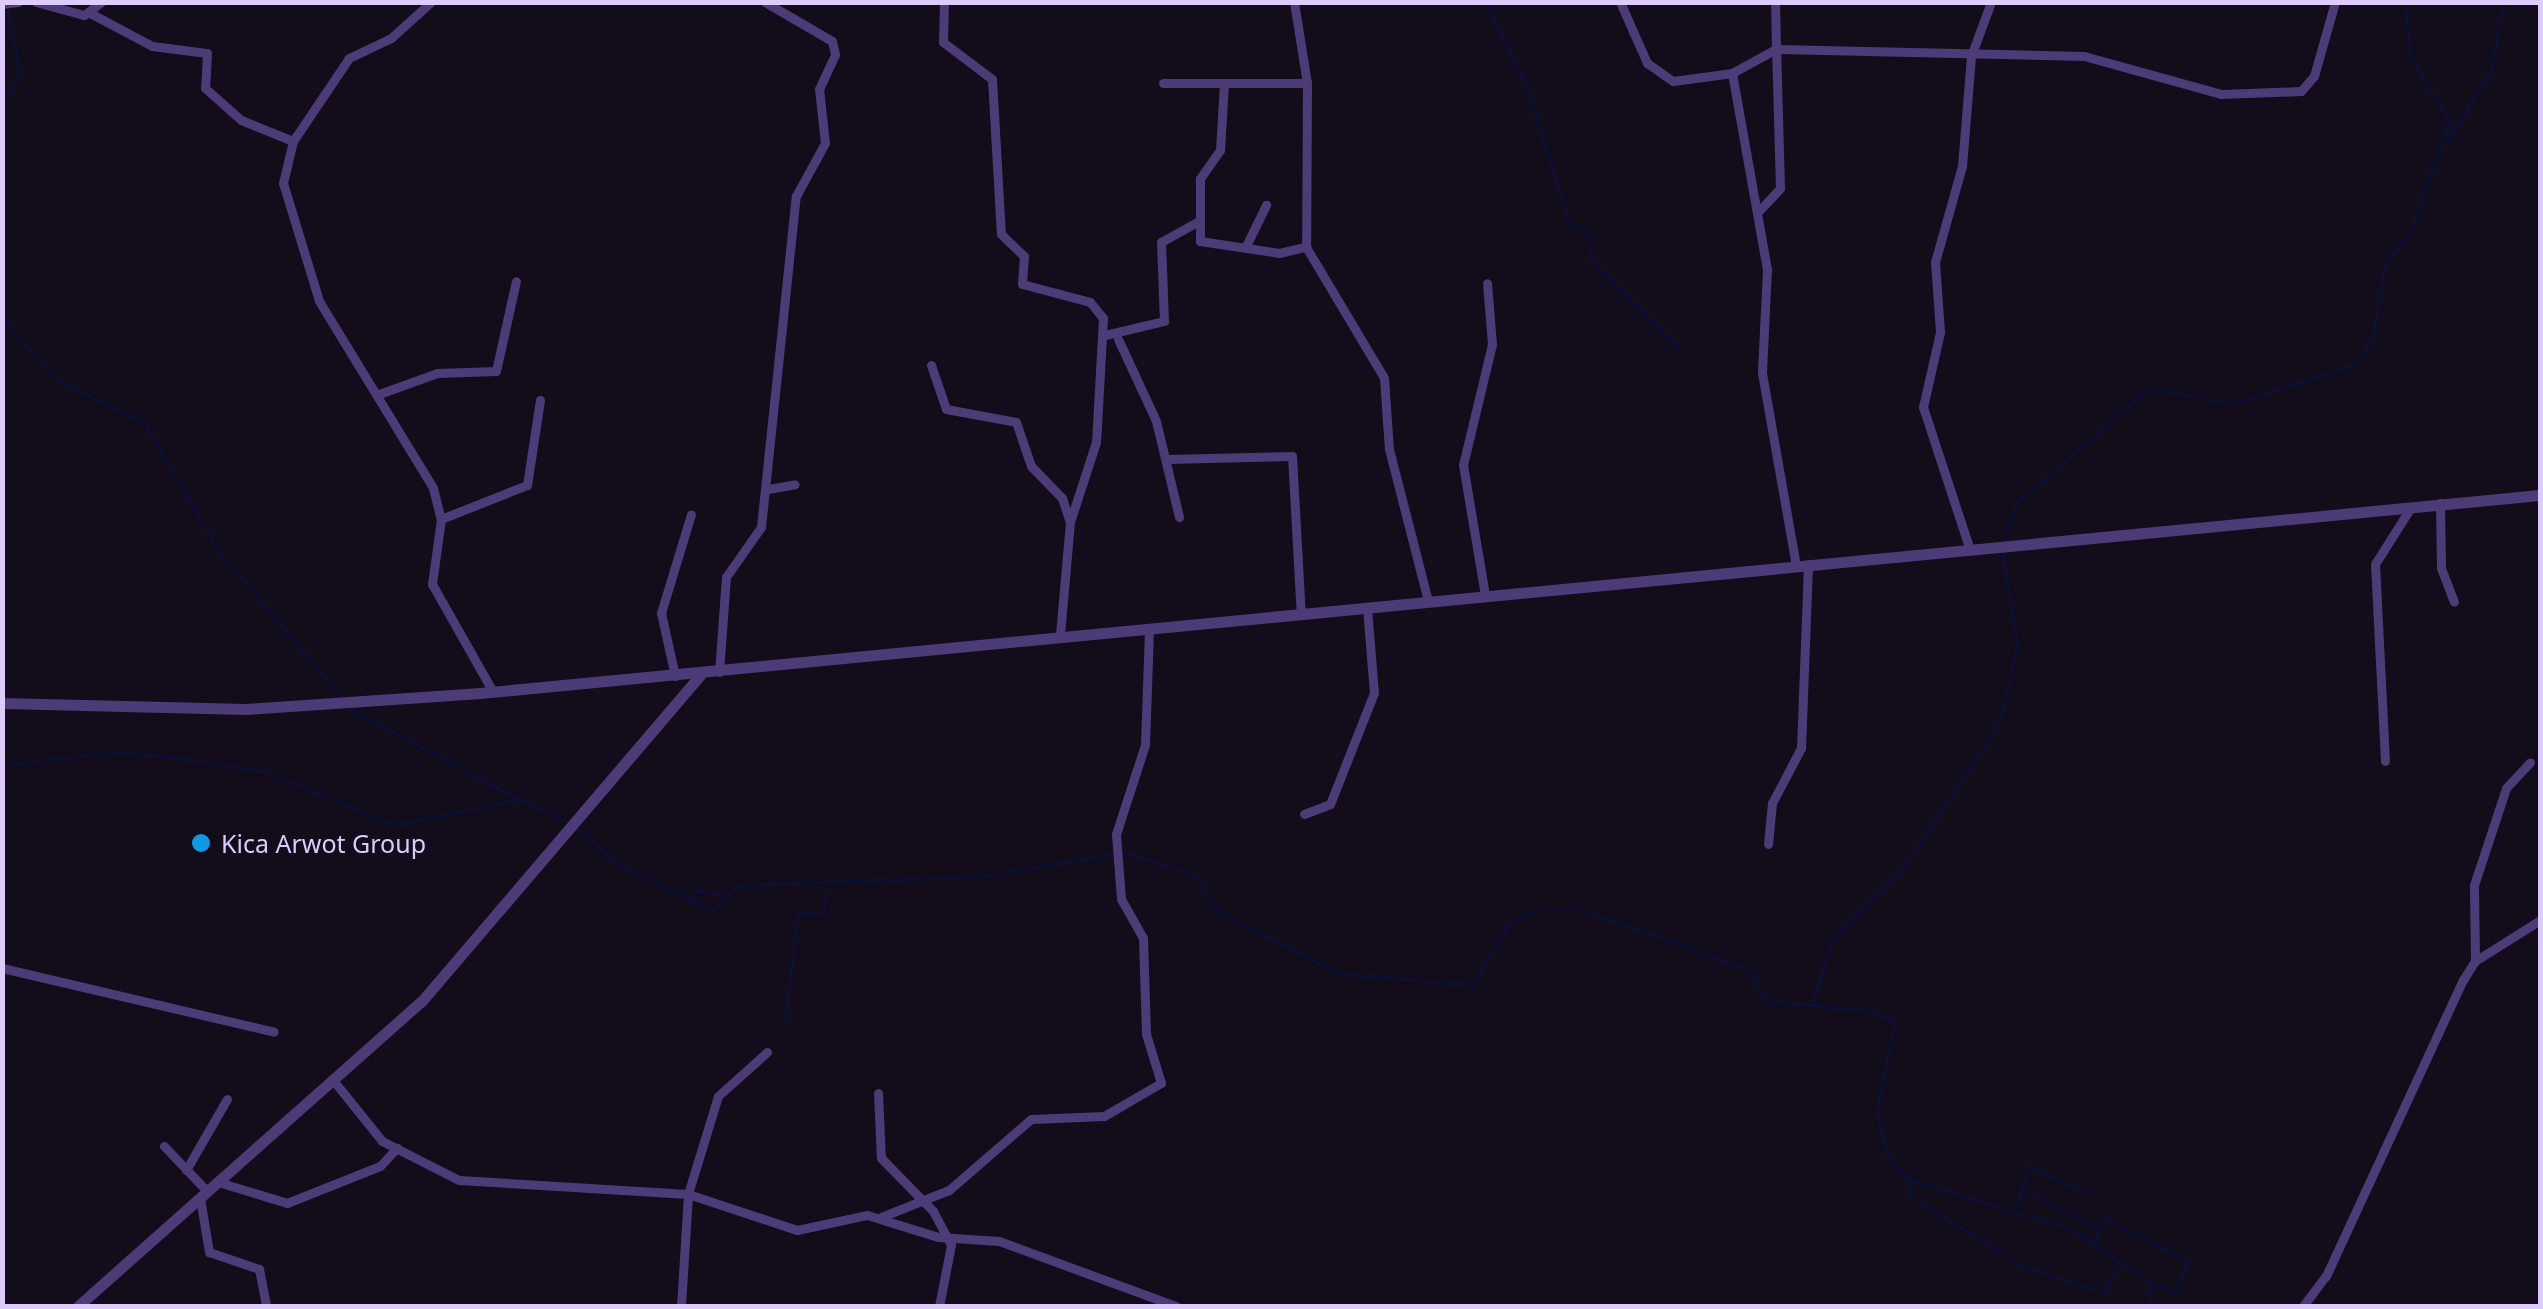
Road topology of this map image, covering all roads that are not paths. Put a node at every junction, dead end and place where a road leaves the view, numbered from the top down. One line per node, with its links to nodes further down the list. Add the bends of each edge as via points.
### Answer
1 (18, 2): 12 (street)
2 (36, 2): 13 (street)
3 (102, 2): 13 (street)
4 (431, 2): 20 (street, via 349,58)
5 (766, 2): 35 (street, via 832,41 835,54 819,89 822,154 796,196)
6 (944, 2): 28 (street, via 943,42 992,79 1001,234 1024,256 1022,284 1090,302)
7 (1294, 2): 19 (street)
8 (1620, 2): 16 (street, via 1660,75)
9 (1775, 2): 14 (street)
10 (1991, 2): 15 (street)
11 (2335, 2): 15 (street, via 2314,76 2300,91 2221,94 2084,56)
12 (2, 4)
13 (90, 13): 20 (street, via 152,46 207,53 204,88 241,120)
14 (1776, 50): 15 (street); 16 (street); 22 (street, via 1780,188)
15 (1971, 56): 43 (street, via 1962,166 1935,262 1940,332 1923,408)
16 (1732, 72): 22 (street)
17 (1163, 82): 18 (street)
18 (1224, 83): 19 (street); 23 (street, via 1220,150 1200,178)
19 (1307, 83): 25 (street)
20 (293, 142): 31 (street, via 283,183 308,273)
21 (1266, 205): 24 (street)
22 (1758, 213): 44 (street, via 1767,269 1764,388)
23 (1197, 222): 24 (street, via 1202,244); 29 (street, via 1161,242 1164,322)
24 (1246, 246): 25 (street)
25 (1306, 247): 46 (street, via 1384,378 1389,449)
26 (516, 280): 31 (street, via 496,370 437,374)
27 (1488, 283): 45 (street, via 1492,344 1464,465)
28 (1105, 335): 29 (street); 42 (street, via 1092,465)
29 (1118, 338): 33 (street)
30 (931, 364): 42 (street, via 949,412 1021,427 1026,457)
31 (379, 394): 41 (street, via 418,456)
32 (540, 400): 41 (street, via 527,486)
33 (1167, 459): 40 (street); 49 (street, via 1292,456)
34 (795, 484): 35 (street)
35 (768, 489): 52 (street, via 757,544 726,577)
36 (2540, 495): 37 (street)
37 (2440, 502): 38 (street); 47 (street, via 2441,568)
38 (2413, 505): 43 (street); 57 (street, via 2375,564)
39 (690, 514): 54 (street, via 661,612)
40 (1178, 517)
41 (441, 519): 55 (street, via 432,584)
42 (1070, 522): 51 (street)
43 (1970, 550): 44 (street)
44 (1802, 564): 45 (street); 60 (street, via 1801,748 1772,803)
45 (1485, 596): 46 (street)
46 (1428, 601): 48 (street)
47 (2454, 602)
48 (1367, 608): 49 (street); 59 (street, via 1374,693 1330,804)
49 (1301, 615): 50 (street)
50 (1149, 629): 51 (street); 75 (street, via 1145,745 1116,834 1121,900 1143,938 1146,1034 1161,1083 1104,1116 1031,1118 948,1190)
51 (1060, 633): 52 (street)
52 (719, 672): 53 (street)
53 (700, 675): 54 (street); 66 (street, via 538,872)
54 (676, 676): 55 (street)
55 (493, 692): 56 (street, via 246,709)
56 (2, 703)
57 (2385, 761)
58 (2530, 762): 62 (street, via 2506,788 2478,873 2469,913)
59 (1304, 814)
60 (1768, 844)
61 (2540, 920): 62 (street)
62 (2475, 961): 83 (street)
63 (2, 968): 64 (street)
64 (274, 1032)
65 (767, 1052): 74 (street, via 720,1091)
66 (336, 1084): 70 (street); 72 (street)
67 (878, 1093): 75 (street, via 881,1158)
68 (228, 1099): 71 (street)
69 (164, 1146): 71 (street)
70 (397, 1148): 72 (street, via 380,1166 294,1202); 74 (street, via 459,1180)
71 (186, 1170): 73 (street)
72 (218, 1182): 73 (street)
73 (204, 1194): 78 (street); 79 (street, via 208,1252 259,1268)
74 (688, 1194): 76 (street, via 797,1230); 80 (street)
75 (918, 1199): 76 (street); 77 (street)
76 (881, 1218): 77 (street)
77 (946, 1236): 81 (street, via 952,1254); 82 (street, via 1056,1258)
78 (78, 1306)
79 (266, 1306)
80 (682, 1306)
81 (939, 1306)
82 (1176, 1306)
83 (2302, 1306)

